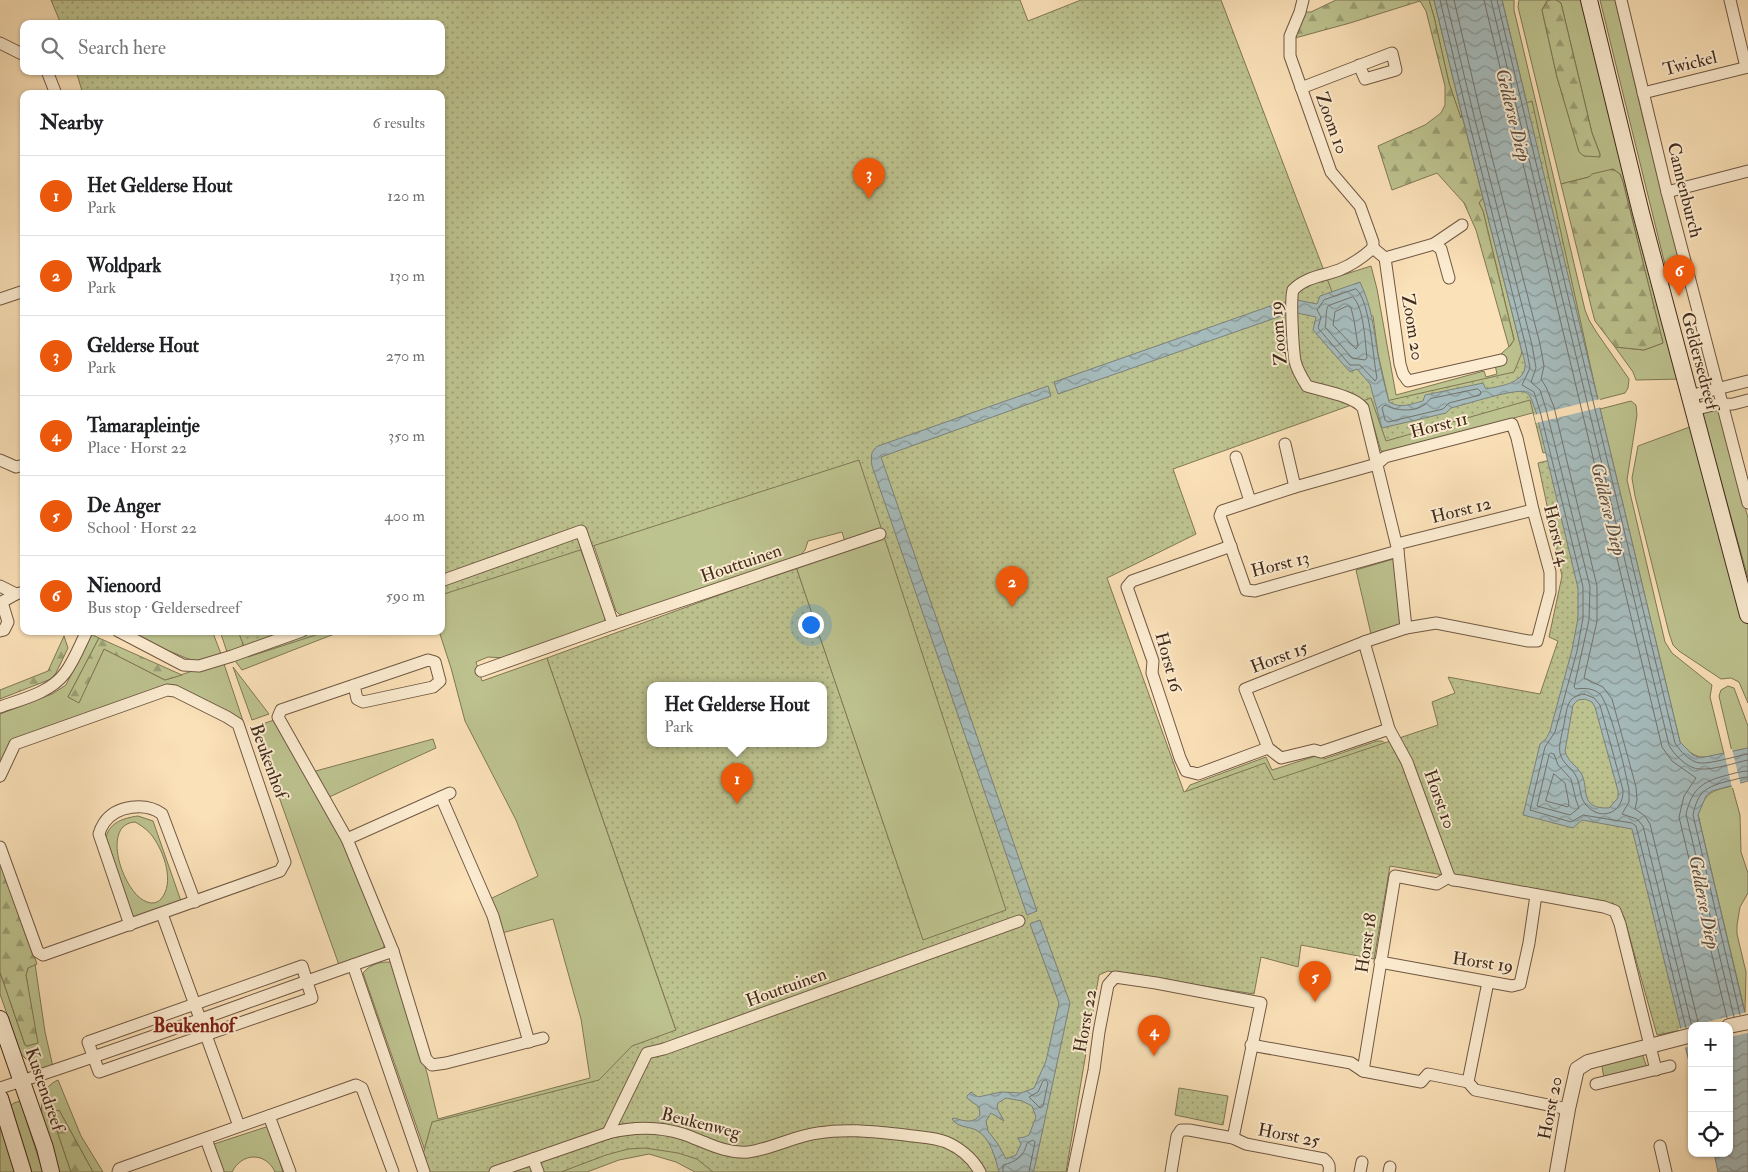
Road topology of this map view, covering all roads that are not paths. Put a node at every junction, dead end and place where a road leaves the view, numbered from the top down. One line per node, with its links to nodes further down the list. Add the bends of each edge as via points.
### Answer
1 (1303, 0): 11 (street, Zoom 10, via 1290,36 1290,56)
2 (1589, 0): 27 (main road, Geldersedreef, via 1641,213)
3 (1596, 0): 27 (main road, Geldersedreef)
4 (1620, 0): 13 (street, Cannenburch)
5 (1730, 0): 9 (street, Twickel)
6 (0, 43): 7 (street)
7 (20, 53)
8 (1359, 65): 11 (street)
9 (1747, 67): 13 (street, Twickel)
10 (49, 75): 12 (street)
11 (1301, 88): 18 (street, Zoom 10, via 1332,172 1360,206)
12 (54, 90)
13 (1642, 93): 15 (street, Cannenburch)
14 (1748, 171): 15 (street)
15 (1667, 192): 25 (street, Cannenburch)
16 (1462, 225): 17 (street)
17 (1434, 244): 19 (street); 20 (street, via 1441,249)
18 (1373, 248): 19 (street); 33 (street, Zoom 19, via 1340,269 1300,282 1292,293 1292,316 1295,361 1300,376 1307,386 1359,403)
19 (1385, 258): 23 (street, Zoom 20, via 1400,364 1408,380)
20 (1449, 278)
21 (20, 292): 22 (street)
22 (0, 299)
23 (1501, 360)
24 (1748, 381): 25 (street)
25 (1717, 388): 27 (street); 28 (street, Cannenburch)
26 (1748, 400): 28 (street)
27 (1694, 402): 28 (street); 45 (main road, Geldersedreef); 48 (main road, Geldersedreef)
28 (1722, 404): 37 (street, Cannenburch)
29 (1512, 424): 33 (street, Horst 11, via 1385,457); 38 (street, Horst 14)
30 (1285, 444): 35 (street)
31 (1236, 457): 36 (street)
32 (0, 460): 34 (street, via 16,468)
33 (1377, 464): 35 (street, Horst 11); 42 (street)
34 (20, 466)
35 (1295, 487): 36 (street, Horst 11)
36 (1250, 501): 39 (street, Horst 11, via 1222,511)
37 (1748, 503)
38 (1533, 510): 42 (street, Horst 12); 50 (street, Horst 14, via 1550,572 1550,592 1537,641 1436,623)
39 (1220, 516): 41 (street, Horst 13)
40 (880, 534): 49 (street, Houttuinen)
41 (1231, 546): 42 (street, Horst 13, via 1246,590 1255,591); 60 (street, Horst 16, via 1132,581 1127,588 1154,661 1152,673 1186,771 1198,774)
42 (1398, 547): 50 (street)
43 (445, 580): 49 (street, via 582,531)
44 (0, 586): 46 (street)
45 (1748, 588)
46 (20, 593): 47 (street)
47 (1, 602): 51 (street, via 8,622)
48 (1748, 615)
49 (613, 624): 56 (street, Houttuinen)
50 (1406, 628): 55 (street)
51 (0, 631)
52 (85, 635): 58 (street, via 65,673 50,687)
53 (126, 635): 54 (street, via 183,665 199,666)
54 (290, 635)
55 (1364, 642): 59 (street, Horst 10); 60 (street, Horst 15, via 1245,689)
56 (481, 671)
57 (354, 685): 57 (street, Beukenhof, via 357,699 363,702 433,687 440,681 435,662 428,660); 62 (street, Beukenhof, via 281,710 278,717)
58 (0, 707)
59 (1389, 729): 60 (street, via 1321,752 1314,750 1281,758); 64 (street, Horst 10, via 1407,762)
60 (1268, 748)
61 (0, 776): 66 (street, Beukenhof, via 15,744 167,690 175,691 238,724 286,862 280,871)
62 (347, 839): 70 (street, Beukenhof); 83 (street, via 446,795 493,916)
63 (0, 847): 69 (street, Beukenhof, via 38,952 43,955)
64 (1449, 876): 65 (street, via 1453,880); 71 (street, Horst 18, via 1437,884 1395,876)
65 (1536, 895): 74 (street, Horst 19, via 1530,943 1520,984); 85 (street, via 1604,907 1615,912)
66 (195, 902): 67 (street, Beukenhof); 69 (street, via 162,814 156,809 125,808 105,821 98,834)
67 (162, 914): 69 (street, Beukenhof); 75 (street)
68 (1019, 921): 99 (street, Houttuinen, via 647,1053)
69 (130, 925)
70 (393, 952): 72 (street); 83 (street, Beukenhof, via 426,1059 432,1065)
71 (1380, 962): 74 (street, Horst 19); 89 (street, Horst 18)
72 (353, 965): 73 (street); 110 (street)
73 (307, 980): 75 (street, via 302,966); 77 (street); 80 (street, via 312,998)
74 (1488, 982): 91 (street)
75 (194, 1004): 77 (street); 86 (street, via 88,1042)
76 (0, 1019): 90 (main road, Kustendreef)
77 (200, 1019): 80 (street); 86 (street)
78 (1748, 1022): 79 (street)
79 (1733, 1025)
80 (205, 1035): 86 (street, via 99,1072); 98 (street)
81 (1688, 1036): 85 (street, Horst 20)
82 (543, 1038): 83 (street, Beukenhof)
83 (528, 1042)
84 (1251, 1045): 89 (street, via 1351,1063); 93 (street, Horst 22); 114 (street, Horst 22, via 1261,1004 1115,977 1108,985)
85 (1650, 1045): 88 (street); 96 (street, Horst 20, via 1588,1062 1577,1069)
86 (93, 1058): 90 (street)
87 (1670, 1066): 88 (street)
88 (1656, 1070): 92 (street)
89 (1363, 1071): 91 (street, via 1420,1082 1428,1074)
90 (22, 1082): 94 (street); 105 (main road, Kustendreef)
91 (1468, 1082): 96 (street, via 1475,1090)
92 (1596, 1084)
93 (1243, 1085): 100 (street, Horst 25)
94 (0, 1088)
95 (0, 1098): 104 (main road)
96 (1568, 1108): 117 (street, Horst 20)
97 (269, 1116): 98 (street); 108 (street); 109 (street, via 356,1085 362,1088)
98 (239, 1126): 101 (street)
99 (608, 1133): 103 (street, Beukenweg); 113 (street, Beukenweg, via 624,1129 665,1129 723,1150 748,1152 816,1133 856,1130 945,1142 961,1150)
100 (1233, 1138): 115 (street, Horst 25, via 1182,1130 1177,1136); 116 (street, Horst 25, via 1246,1144 1324,1159 1330,1167)
101 (206, 1139): 106 (street); 107 (street)
102 (1660, 1146): 118 (street)
103 (534, 1159): 111 (street, Beukenweg); 112 (street)
104 (23, 1172)
105 (51, 1172)
106 (118, 1172)
107 (218, 1172)
108 (290, 1172)
109 (393, 1172)
110 (424, 1172)
111 (495, 1172)
112 (538, 1172)
113 (980, 1172)
114 (1073, 1172)
115 (1171, 1172)
116 (1329, 1172)
117 (1557, 1172)
118 (1666, 1172)

